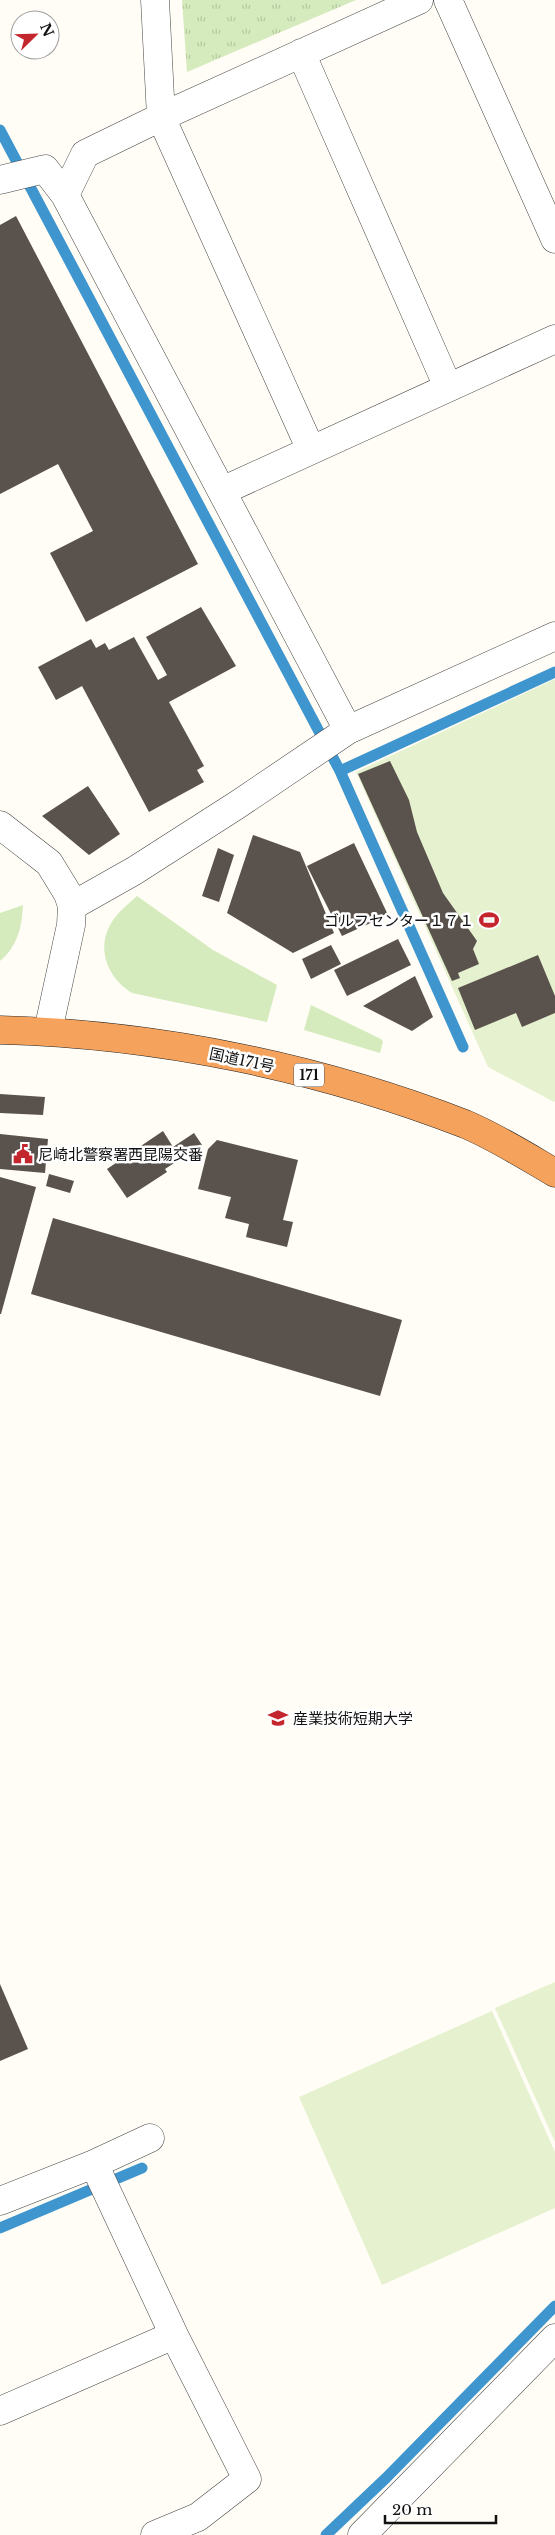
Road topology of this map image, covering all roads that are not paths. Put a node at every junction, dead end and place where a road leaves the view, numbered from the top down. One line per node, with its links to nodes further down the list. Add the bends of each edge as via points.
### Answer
1 (155, 0): 5 (street)
2 (419, 0): 4 (street)
3 (448, 0): 8 (street)
4 (301, 53): 5 (street); 10 (street)
5 (161, 116): 7 (street, via 85,154); 11 (street)
6 (5, 178): 7 (street, via 45,169)
7 (65, 195): 12 (street)
8 (555, 240)
9 (555, 339): 10 (street)
10 (448, 387): 11 (street)
11 (311, 450): 12 (street)
12 (222, 491): 14 (street)
13 (555, 636): 14 (street)
14 (348, 730): 16 (street, via 134,871)
15 (0, 825): 16 (street, via 50,863)
16 (72, 906): 18 (street, via 71,925)
17 (0, 1030): 18 (highway, 国道171号 / 171)
18 (48, 1031): 19 (highway, 国道171号 / 171, via 135,1040 251,1061 363,1089 466,1125)
19 (555, 1173)
20 (150, 2138): 21 (street)
21 (94, 2164): 22 (street); 23 (street)
22 (0, 2201)
23 (174, 2335): 25 (street); 26 (street, via 248,2479)
24 (555, 2338): 28 (street)
25 (0, 2411)
26 (191, 2526): 27 (street)
27 (155, 2535)
28 (362, 2535)

